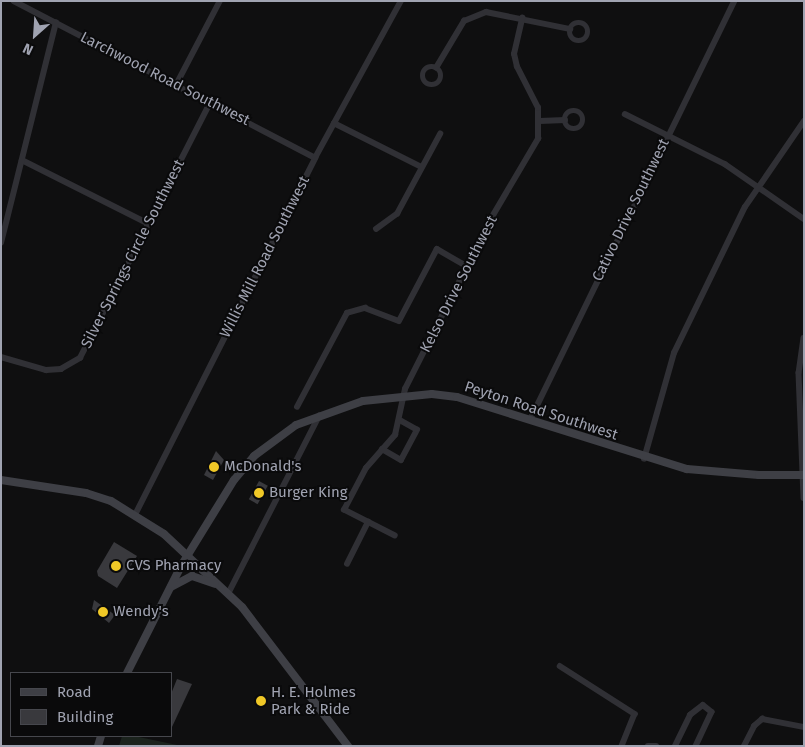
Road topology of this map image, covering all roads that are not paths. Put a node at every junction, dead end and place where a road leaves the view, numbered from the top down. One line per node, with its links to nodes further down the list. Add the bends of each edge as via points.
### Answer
1 (14, 1): 6 (street, Larchwood Road Southwest)
2 (220, 1): 9 (street)
3 (401, 1): 15 (street, Willis Mill Road Southwest)
4 (734, 1): 17 (street, Cativo Drive Southwest)
5 (522, 18): 7 (street); 8 (street, via 486,12 473,16 456,32); 13 (street, via 514,54)
6 (56, 23): 9 (street, Larchwood Road Southwest); 19 (street)
7 (570, 29)
8 (436, 68)
9 (176, 85): 10 (street, Larchwood Road Southwest)
10 (210, 103): 18 (street, Larchwood Road Southwest); 23 (street, Silver Springs Circle Southwest)
11 (625, 114): 17 (street)
12 (565, 120): 13 (street)
13 (540, 121): 26 (street, Kelso Drive Southwest, via 538,139 520,175)
14 (804, 121): 21 (street)
15 (334, 123): 18 (street, Willis Mill Road Southwest); 20 (street)
16 (440, 134): 20 (street)
17 (668, 135): 21 (street, via 725,164); 32 (street, Cativo Drive Southwest)
18 (315, 158): 39 (street, Willis Mill Road Southwest)
19 (22, 160): 23 (street); 25 (street)
20 (423, 165): 24 (street, via 397,214)
21 (758, 187): 22 (street); 35 (street, via 674,353)
22 (804, 219)
23 (149, 224): 28 (street, Silver Springs Circle Southwest, via 80,358 60,369 46,370)
24 (376, 229)
25 (1, 243)
26 (467, 266): 29 (street, Kelso Drive Southwest); 30 (street, via 437,249 399,322 365,308 347,313)
27 (804, 338): 36 (street, via 799,373)
28 (1, 357)
29 (403, 397): 31 (street, Peyton Road Southwest, via 363,401); 32 (street, Peyton Road Southwest, via 457,397); 33 (street)
30 (297, 407)
31 (319, 415): 42 (street, Peyton Road Southwest, via 281,434 254,456 234,480); 45 (street)
32 (530, 420): 35 (street, Peyton Road Southwest)
33 (401, 421): 34 (street); 34 (street, via 417,430 401,460)
34 (382, 450): 40 (street, via 366,468 344,510)
35 (644, 458): 36 (street, Peyton Road Southwest, via 720,474)
36 (803, 474): 38 (street)
37 (1, 480): 39 (street, via 86,493)
38 (804, 498)
39 (135, 515): 42 (street)
40 (368, 522): 41 (street); 43 (street)
41 (395, 536)
42 (188, 554): 44 (street, Peyton Road Southwest); 45 (street)
43 (347, 564)
44 (168, 589): 45 (street, via 192,576); 47 (street, Peyton Road Southwest)
45 (226, 590): 49 (street)
46 (560, 666): 50 (street, via 635,714)
47 (128, 672)
48 (804, 727): 55 (street, via 762,719 754,726)
49 (348, 746)
50 (622, 746)
51 (648, 746): 52 (street)
52 (656, 746)
53 (675, 746): 54 (street, via 690,715 703,705 712,712)
54 (696, 746)
55 (744, 746)

